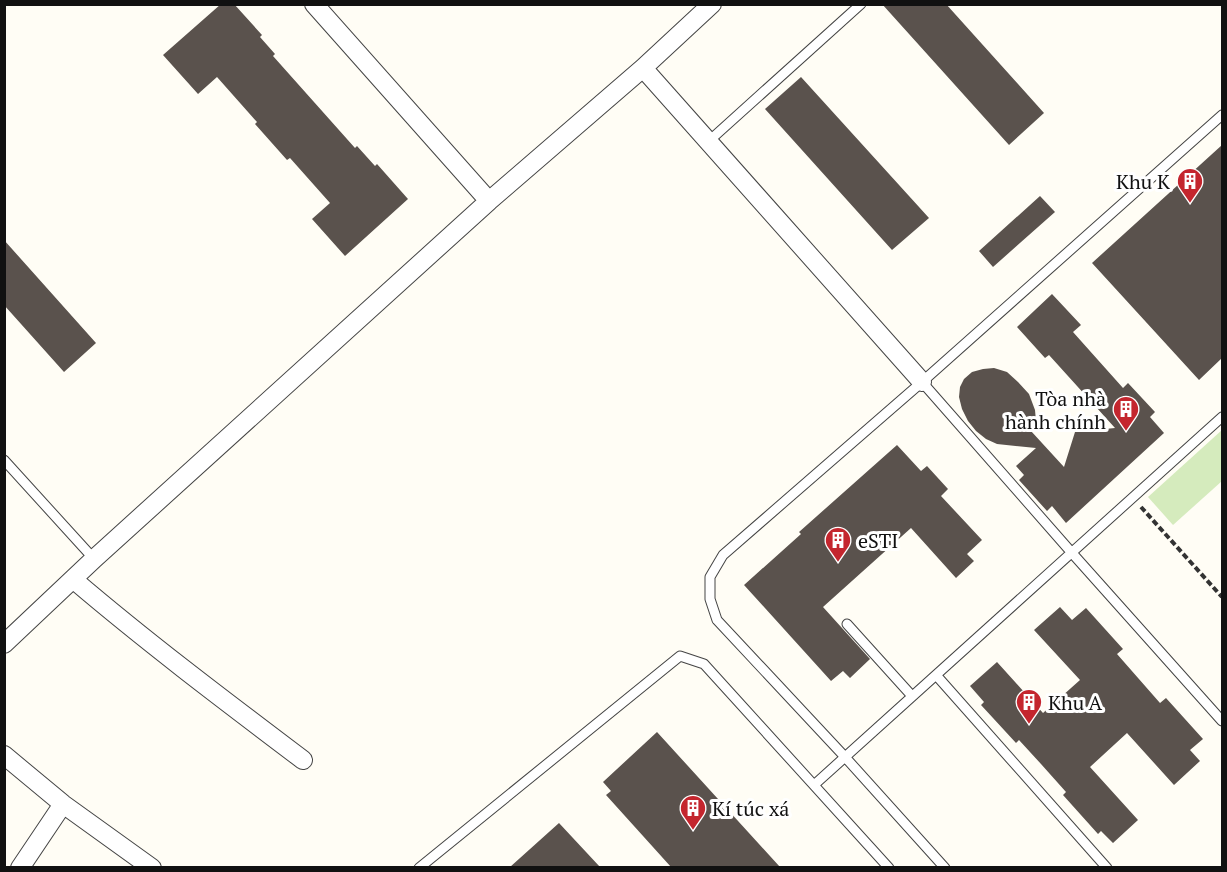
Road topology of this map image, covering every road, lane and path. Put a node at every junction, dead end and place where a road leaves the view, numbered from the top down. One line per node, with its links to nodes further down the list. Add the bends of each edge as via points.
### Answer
1 (314, 4): 7 (street)
2 (712, 4): 4 (street)
3 (861, 4): 6 (lane)
4 (643, 68): 6 (street); 7 (street)
5 (1222, 115): 8 (lane)
6 (709, 141): 8 (street)
7 (489, 201): 13 (street)
8 (922, 382): 12 (lane); 22 (lane, via 723,555 710,577 710,599 717,620)
9 (1222, 417): 11 (lane)
10 (4, 460): 13 (lane)
11 (1133, 498): 12 (lane); 15 (path)
12 (1072, 553): 18 (lane); 20 (lane)
13 (94, 560): 14 (street)
14 (74, 580): 17 (street); 23 (street, via 195,679)
15 (1222, 597)
16 (847, 624): 19 (lane)
17 (4, 644)
18 (936, 675): 19 (lane); 31 (lane)
19 (912, 696): 22 (lane)
20 (1222, 721)
21 (4, 755): 25 (street)
22 (845, 757): 24 (lane); 30 (lane)
23 (303, 760)
24 (814, 785): 28 (lane, via 704,664 680,656); 29 (lane)
25 (63, 804): 26 (street); 27 (street)
26 (20, 867)
27 (152, 867)
28 (419, 867)
29 (889, 867)
30 (945, 867)
31 (1107, 867)

